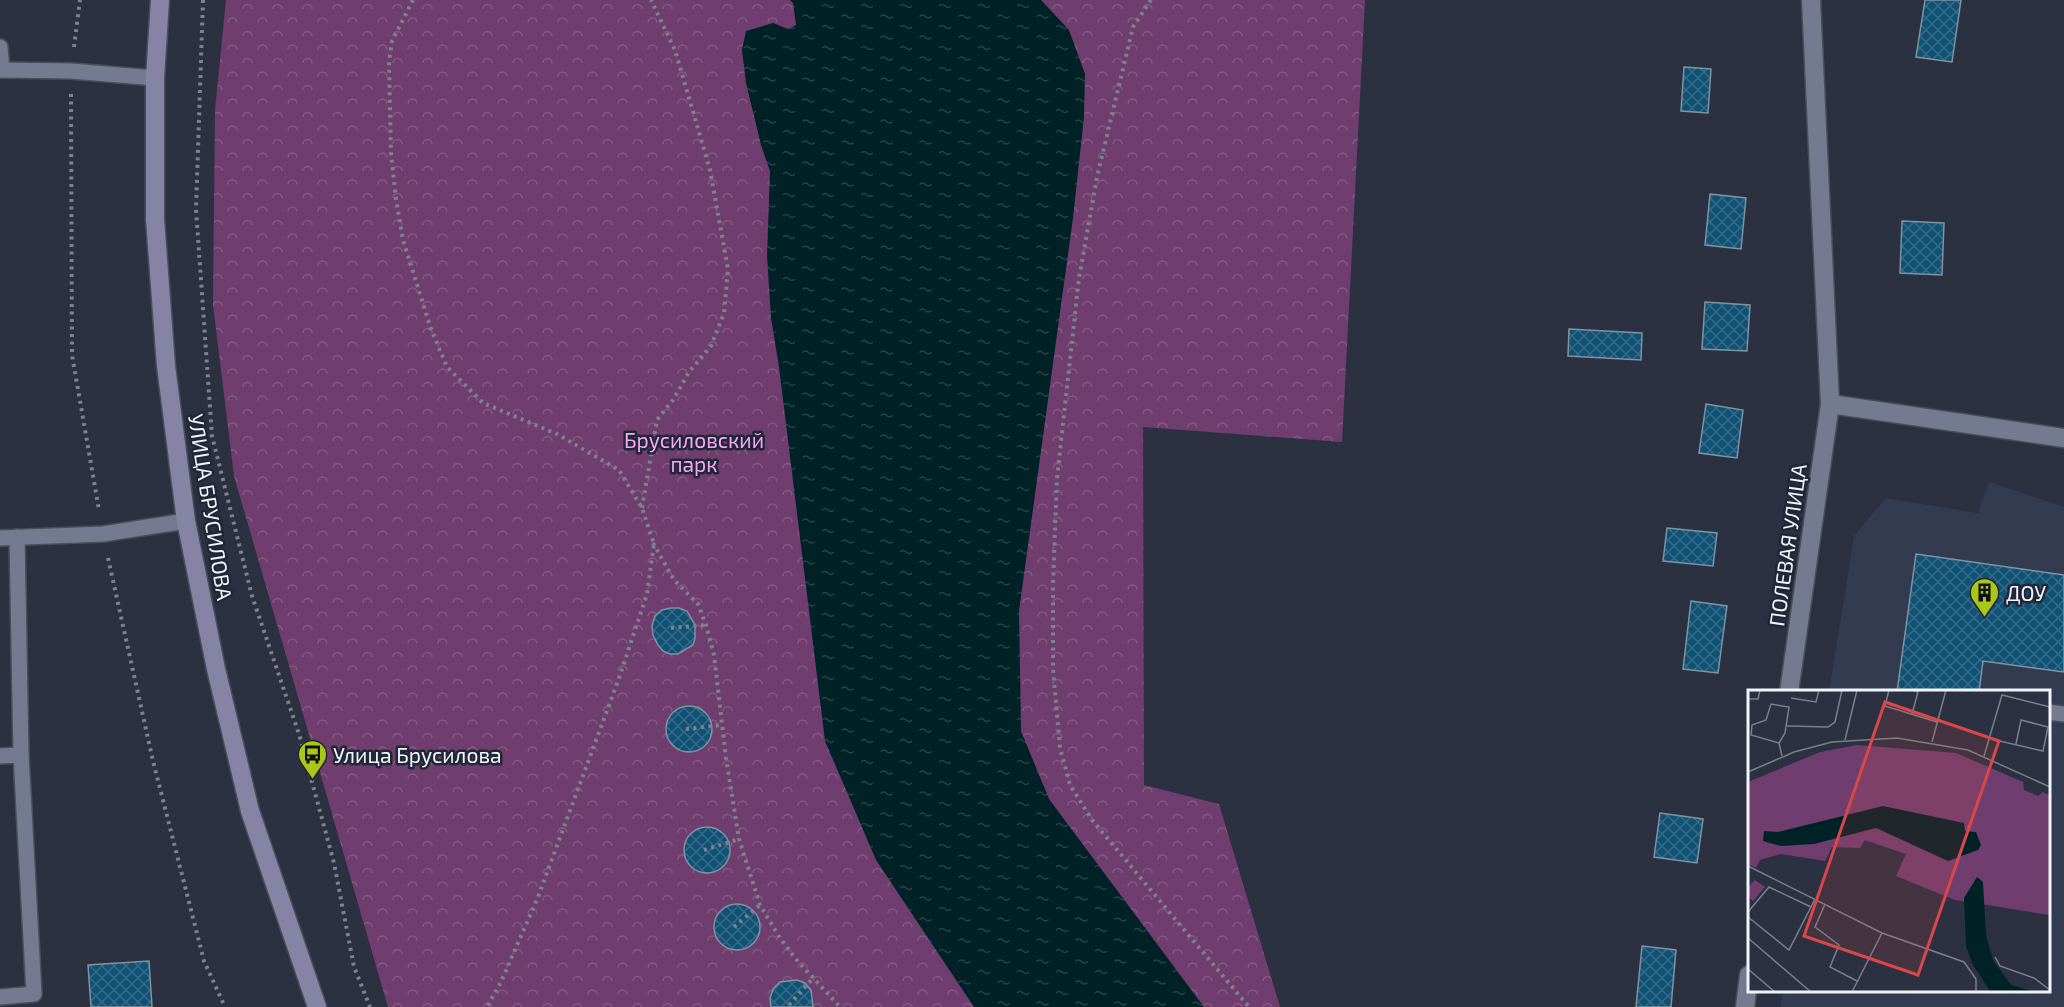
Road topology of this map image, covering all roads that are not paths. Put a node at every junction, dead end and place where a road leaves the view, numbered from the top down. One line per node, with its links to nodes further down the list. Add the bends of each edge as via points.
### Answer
1 (160, 0): 5 (street, УЛИЦА БРУСИЛОВА)
2 (1811, 0): 6 (street, ПОЛЕВАЯ УЛИЦА)
3 (0, 46): 4 (lane)
4 (1, 70): 5 (lane)
5 (155, 78): 8 (street, УЛИЦА БРУСИЛОВА, via 155,219 166,366)
6 (1830, 404): 7 (street); 11 (street, ПОЛЕВАЯ УЛИЦА)
7 (2064, 438)
8 (186, 521): 9 (lane, via 103,534); 18 (street, УЛИЦА БРУСИЛОВА, via 250,811)
9 (17, 537): 10 (lane); 14 (lane)
10 (0, 538)
11 (1789, 690)
12 (2049, 712): 13 (lane)
13 (2064, 714)
14 (21, 755): 15 (lane); 17 (lane, via 34,994)
15 (0, 756)
16 (1748, 983): 19 (street)
17 (0, 997)
18 (317, 1007)
19 (1745, 1007)

